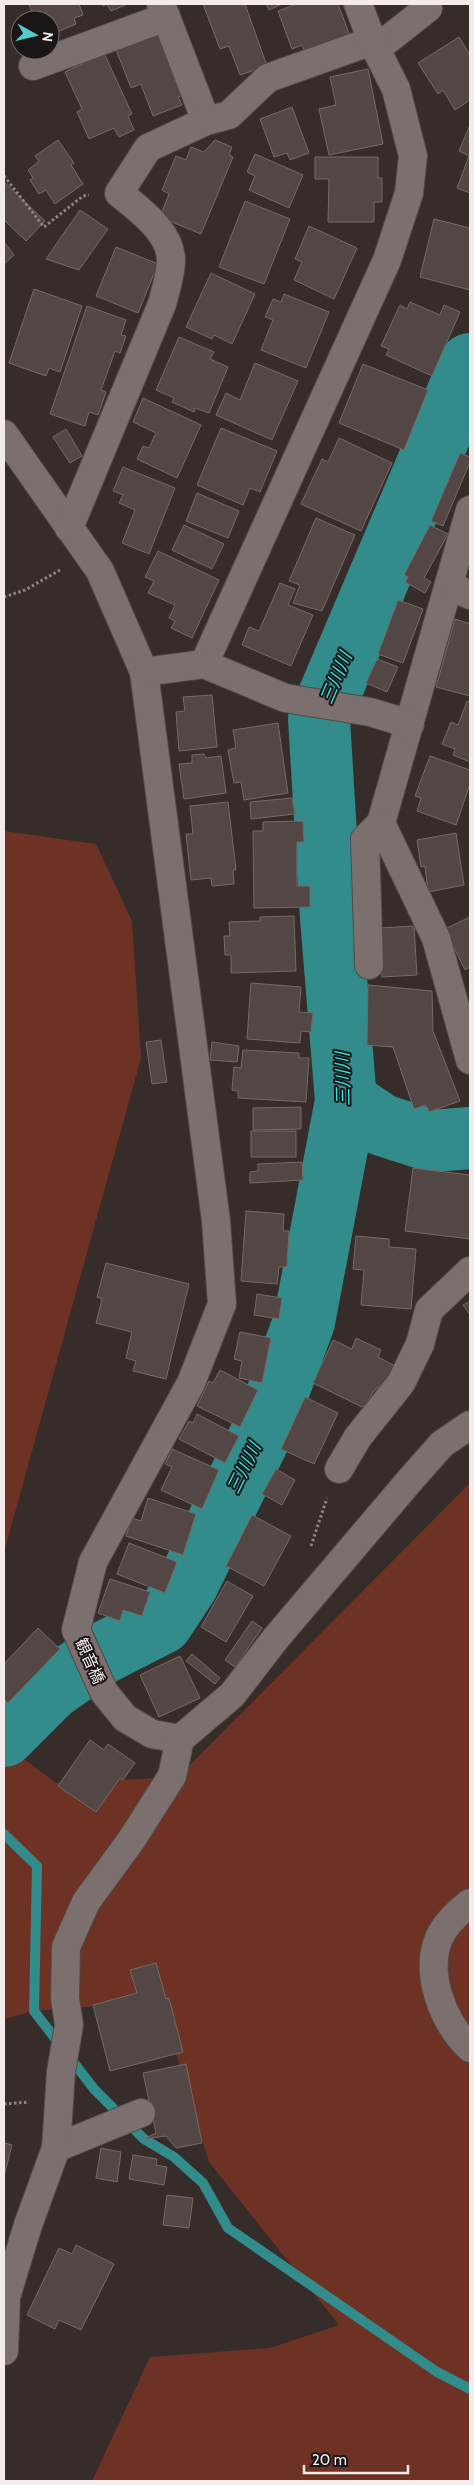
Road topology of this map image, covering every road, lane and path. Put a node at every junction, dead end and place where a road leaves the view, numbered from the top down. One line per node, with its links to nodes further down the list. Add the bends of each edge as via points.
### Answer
1 (358, 4): 4 (street)
2 (428, 8): 4 (street)
3 (163, 10): 5 (street); 6 (street)
4 (374, 45): 6 (street, via 268,78 230,115); 15 (street, via 396,89 413,156 409,193 387,260)
5 (33, 66)
6 (206, 121): 8 (street, via 148,148)
7 (4, 176): 8 (path, via 44,227 83,196)
8 (119, 193): 11 (street, via 148,218 167,242 171,260 162,304)
9 (4, 434): 11 (street)
10 (470, 510): 13 (street)
11 (69, 528): 12 (street)
12 (89, 554): 14 (path, via 24,590); 16 (street, via 100,570)
13 (460, 592): 17 (street)
14 (4, 597)
15 (204, 664): 16 (street); 17 (street, via 285,698 370,712)
16 (144, 672): 24 (street, 観音橋, via 216,1221 222,1304 191,1383 93,1562 76,1630 104,1692 125,1718 152,1734)
17 (410, 724): 18 (street)
18 (381, 824): 19 (street, via 365,839); 20 (street, via 436,938)
19 (369, 965)
20 (470, 1060)
21 (470, 1271): 23 (street, via 429,1310 420,1344 406,1375 362,1431)
22 (470, 1425): 24 (street, via 442,1444 411,1479 232,1695)
23 (339, 1469)
24 (180, 1739): 28 (street, via 172,1776 86,1902 66,1947 69,2025 61,2072)
25 (470, 1903): 26 (street, via 455,1914 439,1938 432,1974 456,2034)
26 (470, 2048)
27 (141, 2113): 28 (street)
28 (56, 2148): 29 (street, via 6,2298)
29 (4, 2351)

